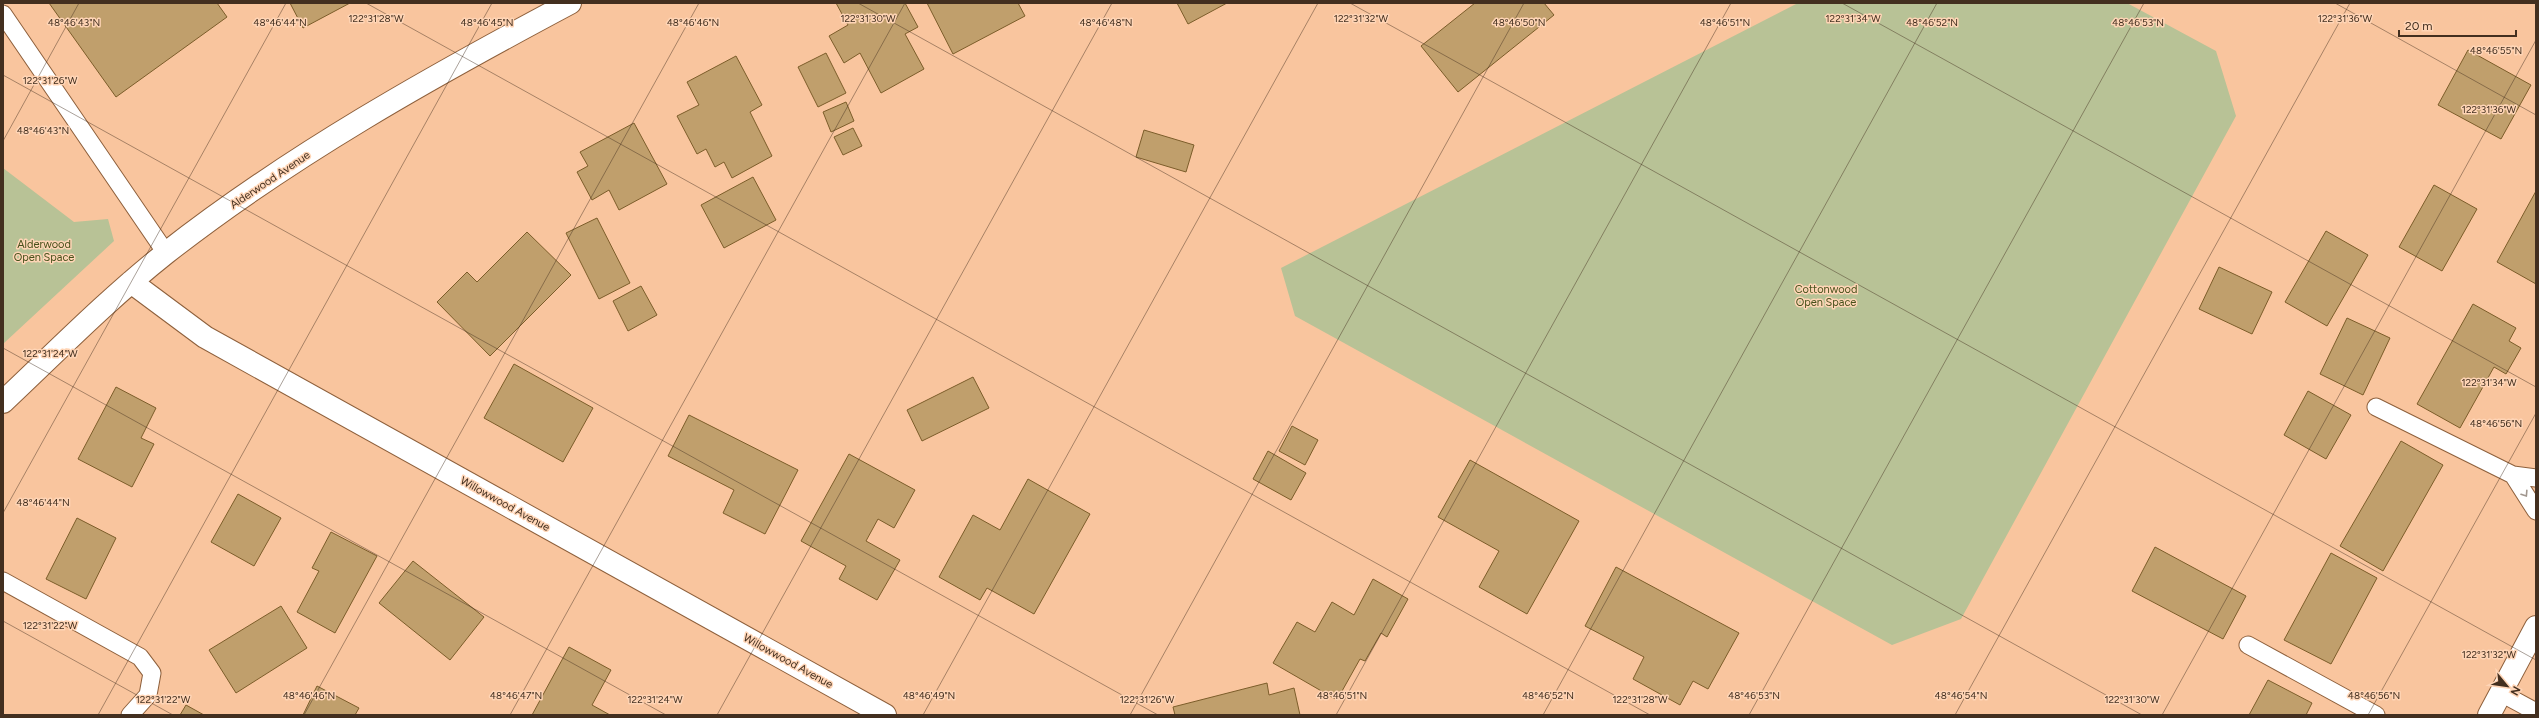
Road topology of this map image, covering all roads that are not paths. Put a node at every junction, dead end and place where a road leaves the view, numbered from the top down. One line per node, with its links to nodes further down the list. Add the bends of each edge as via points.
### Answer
1 (570, 3): 3 (street, Alderwood Avenue, via 405,94 296,160)
2 (3, 14): 3 (lane)
3 (166, 253): 4 (street, Alderwood Avenue)
4 (131, 282): 5 (street, Alderwood Avenue); 16 (street, Willowwood Avenue, via 205,337)
5 (3, 402)
6 (2376, 407): 7 (lane)
7 (2512, 475): 8 (lane); 9 (lane, one-way to 9)
8 (2536, 478)
9 (2536, 511)
10 (3, 581): 15 (lane, via 140,657 152,673 148,695)
11 (2536, 627): 13 (street)
12 (2248, 645): 17 (lane)
13 (2501, 693): 14 (lane); 18 (street)
14 (2536, 712)
15 (130, 715)
16 (885, 715)
17 (2376, 715)
18 (2489, 715)

